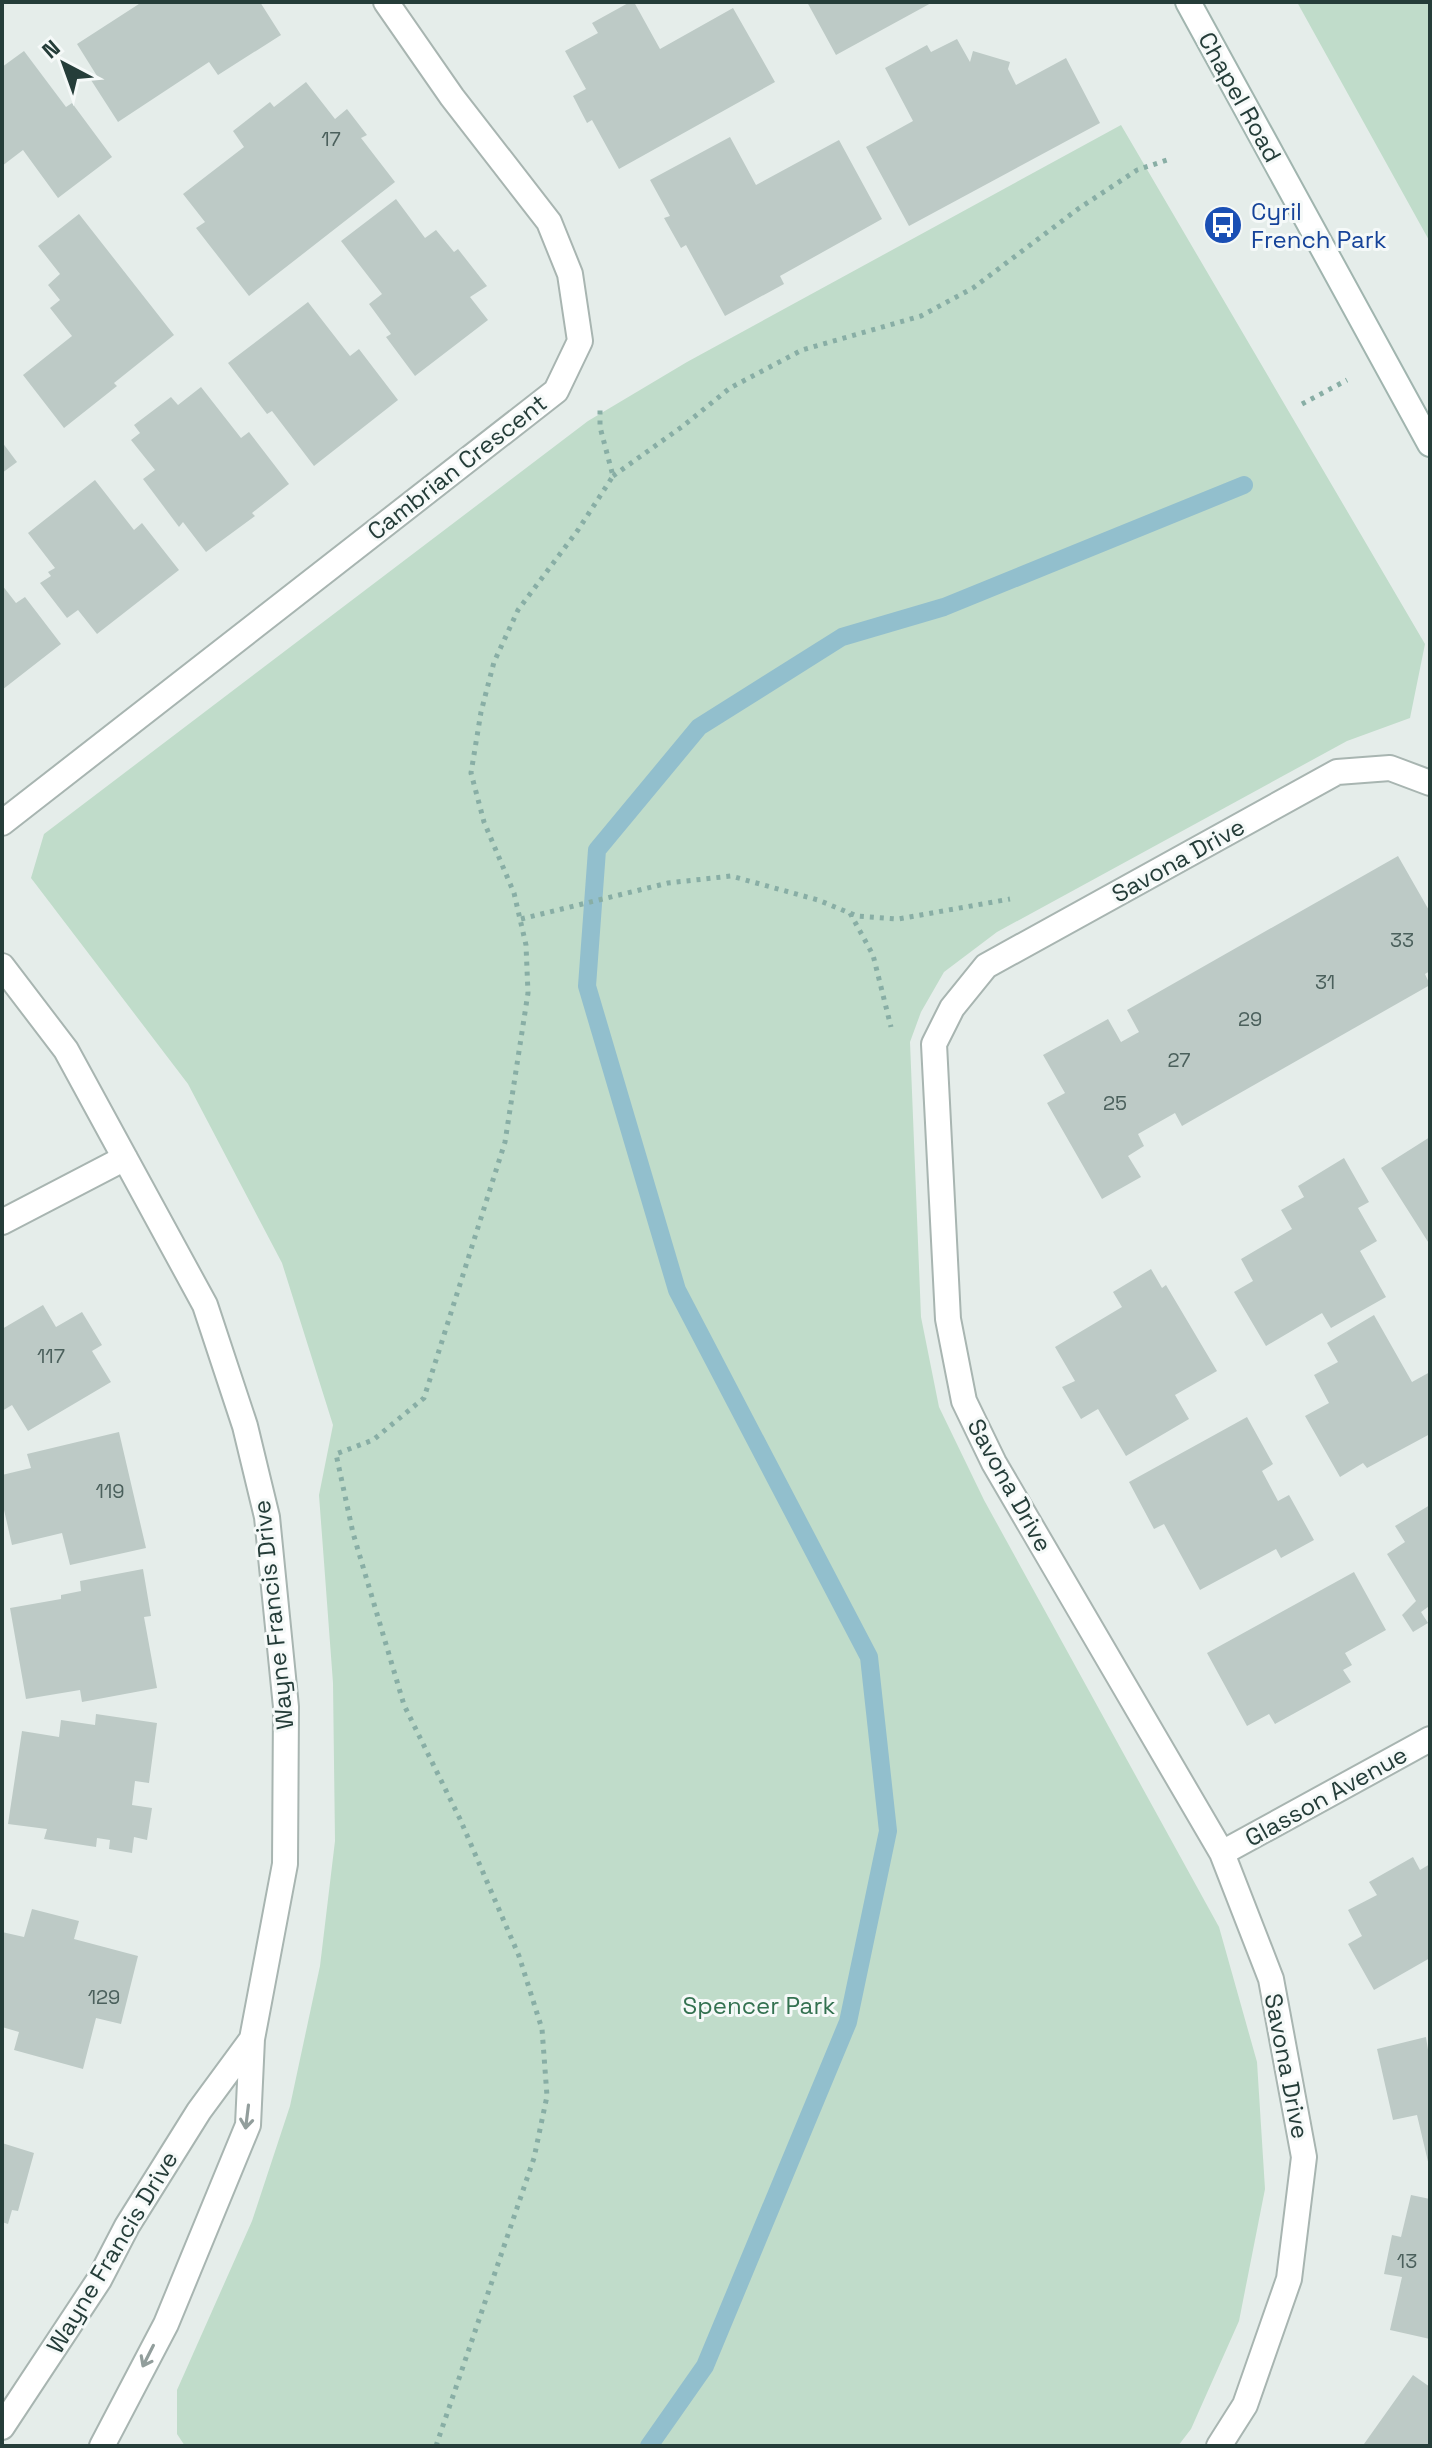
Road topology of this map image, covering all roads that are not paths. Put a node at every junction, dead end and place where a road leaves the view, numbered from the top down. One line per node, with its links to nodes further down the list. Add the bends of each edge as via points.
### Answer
1 (386, 2): 5 (street, Cambrian Crescent, via 549,222 570,274 580,341 556,391)
2 (1188, 2): 3 (street, Chapel Road)
3 (1430, 444)
4 (1430, 783): 10 (street, Savona Drive, via 1390,768 1337,772 986,966 952,1008 934,1044 948,1319 964,1401 994,1463)
5 (2, 823)
6 (2, 966): 7 (street, Wayne Francis Drive, via 66,1050)
7 (125, 1158): 8 (street); 11 (street, Wayne Francis Drive, via 205,1305 245,1426 267,1517 286,1707 285,1864)
8 (2, 1222)
9 (1430, 1739): 10 (street, Glasson Avenue)
10 (1222, 1853): 14 (street, Savona Drive, via 1271,1979 1304,2157 1289,2279 1245,2405)
11 (252, 2039): 12 (street, Wayne Francis Drive, via 199,2111 99,2280); 13 (street, Wayne Francis Drive, one-way to 13, via 248,2125 166,2324)
12 (2, 2427)
13 (102, 2446)
14 (1219, 2446)

